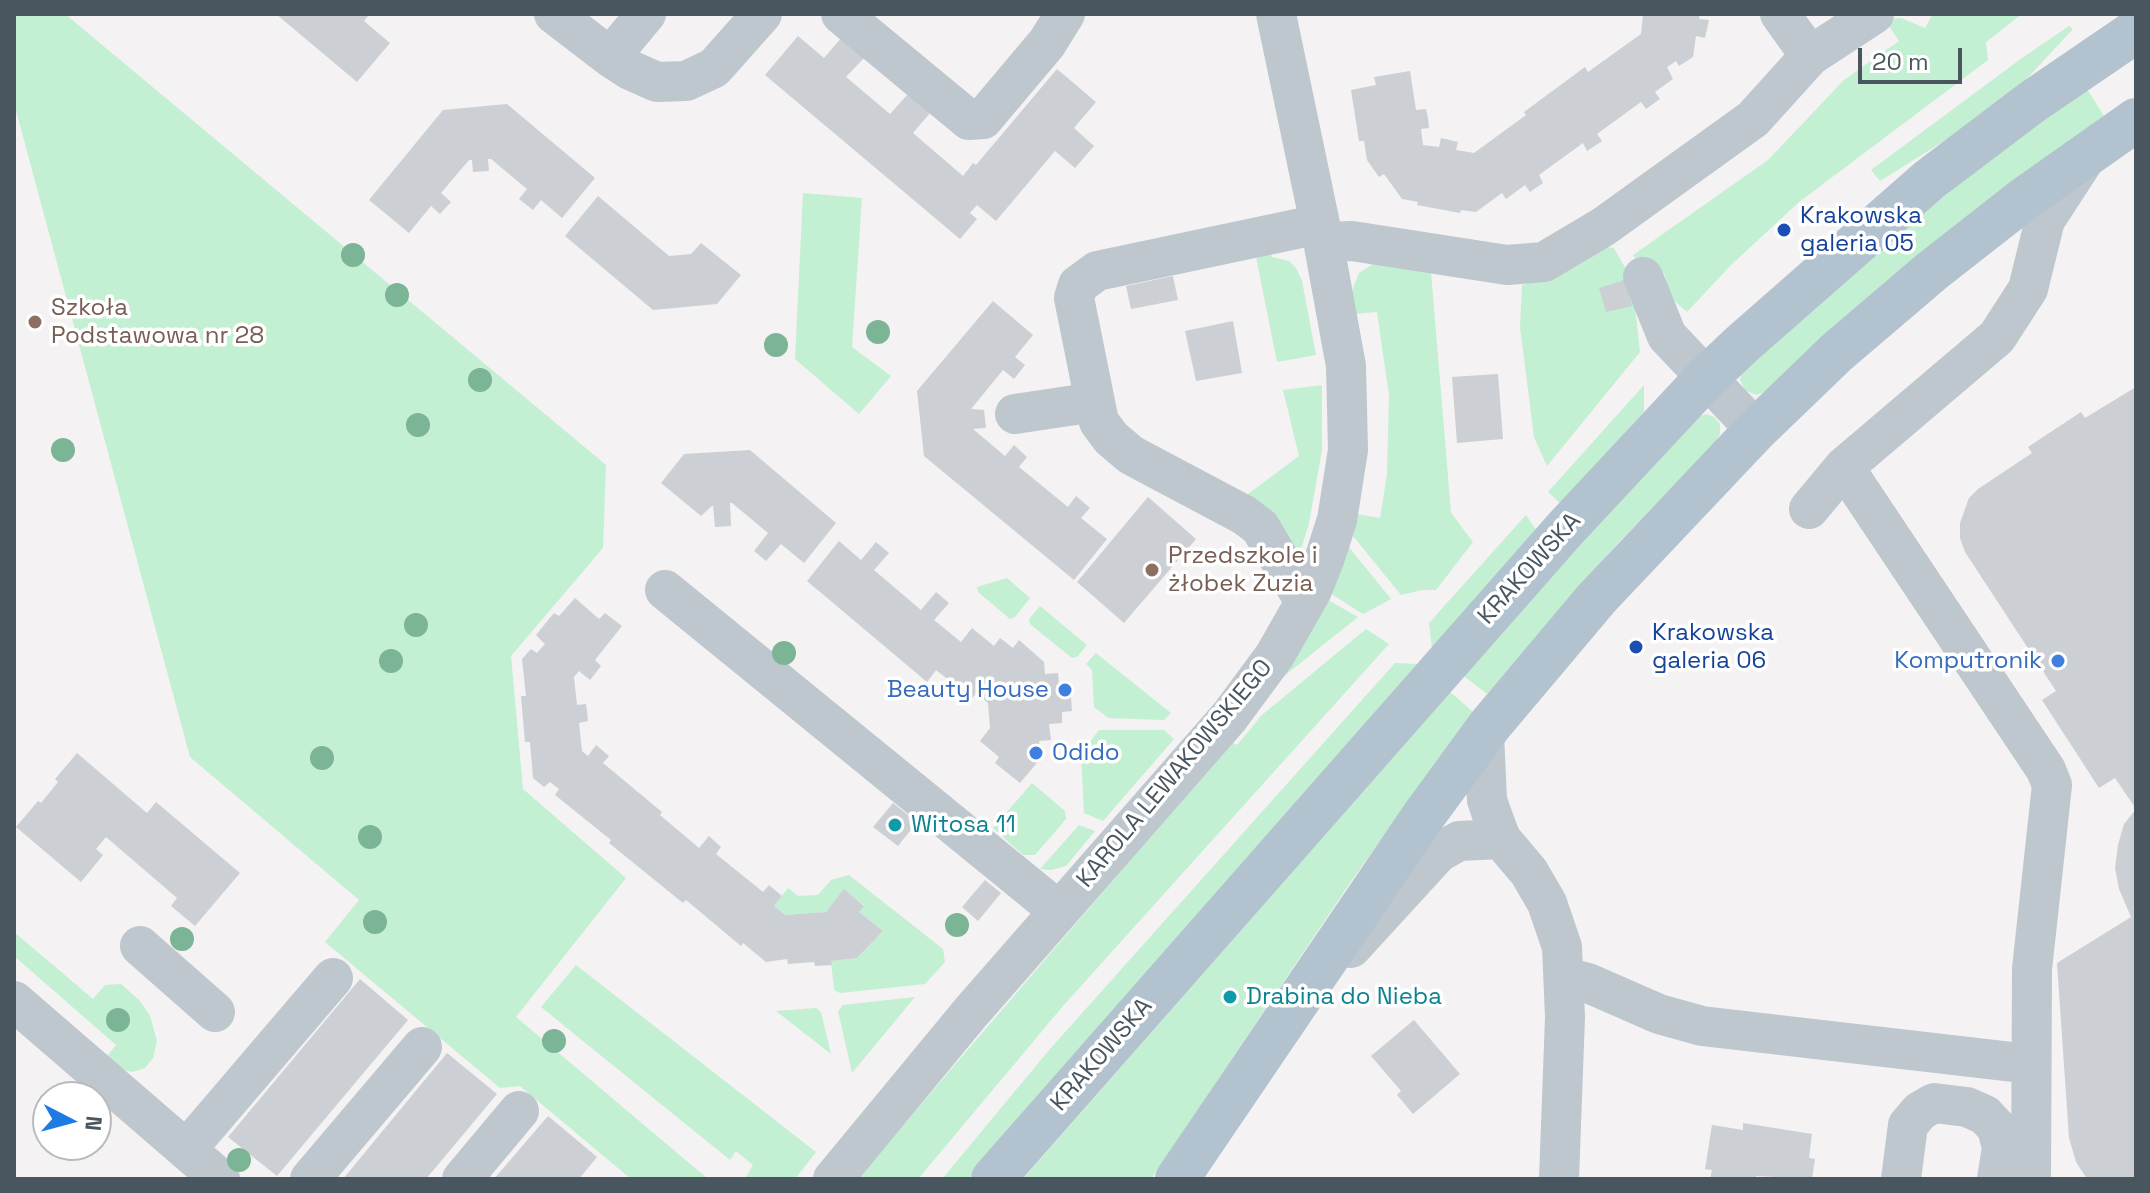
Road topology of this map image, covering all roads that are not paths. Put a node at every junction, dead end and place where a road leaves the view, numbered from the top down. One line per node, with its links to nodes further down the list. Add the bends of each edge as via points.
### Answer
1 (554, 14): 11 (street)
2 (646, 14): 11 (street)
3 (762, 14): 11 (street, via 714,68 686,81 657,82)
4 (841, 14): 5 (street, via 969,120 983,119)
5 (1065, 14)
6 (1276, 14): 14 (street, KAROLA LEWAKOWSKIEGO)
7 (1780, 14): 10 (street)
8 (1874, 14): 10 (street)
9 (2136, 31): 16 (main road, KRAKOWSKA, via 1929,180)
10 (1810, 56): 14 (street, via 1753,119 1603,227 1544,262 1507,265)
11 (610, 57)
12 (2136, 120): 13 (main road)
13 (2090, 150): 19 (main road, via 1910,290); 20 (street, via 2045,220 2028,289 1997,337)
14 (1322, 233): 17 (street, via 1088,275 1074,298); 23 (street, KAROLA LEWAKOWSKIEGO, via 1346,366 1348,450 1337,520)
15 (1643, 277): 16 (street, via 1667,336)
16 (1706, 378): 19 (street); 41 (main road, KRAKOWSKA, via 1565,529)
17 (1095, 402): 18 (street); 23 (street, via 1099,422 1131,455 1260,527)
18 (1015, 414)
19 (1756, 430): 24 (main road, via 1597,598)
20 (1844, 467): 21 (street); 34 (street, via 2052,785 2032,969)
21 (1809, 509)
22 (665, 590): 26 (street)
23 (1305, 602): 26 (street, KAROLA LEWAKOWSKIEGO, via 1275,655 1230,716)
24 (1484, 734): 25 (street, via 1487,800); 32 (main road)
25 (1501, 839): 28 (street, via 1547,903 1559,933); 32 (street, via 1459,841 1438,853)
26 (1059, 911): 40 (street, KAROLA LEWAKOWSKIEGO)
27 (140, 946): 31 (street)
28 (1565, 977): 34 (street, via 1702,1026); 43 (street)
29 (333, 978): 36 (street)
30 (14, 1001): 36 (street)
31 (215, 1012)
32 (1277, 1030): 42 (main road)
33 (422, 1047): 38 (street)
34 (2030, 1064): 46 (street)
35 (519, 1111): 39 (street)
36 (186, 1150): 37 (street)
37 (220, 1179)
38 (310, 1179)
39 (462, 1179)
40 (833, 1179)
41 (993, 1179)
42 (1177, 1179)
43 (1559, 1179)
44 (1901, 1179): 45 (street, via 1908,1125 1934,1103 1967,1107 1997,1128 2002,1148)
45 (1997, 1179)
46 (2031, 1179)

